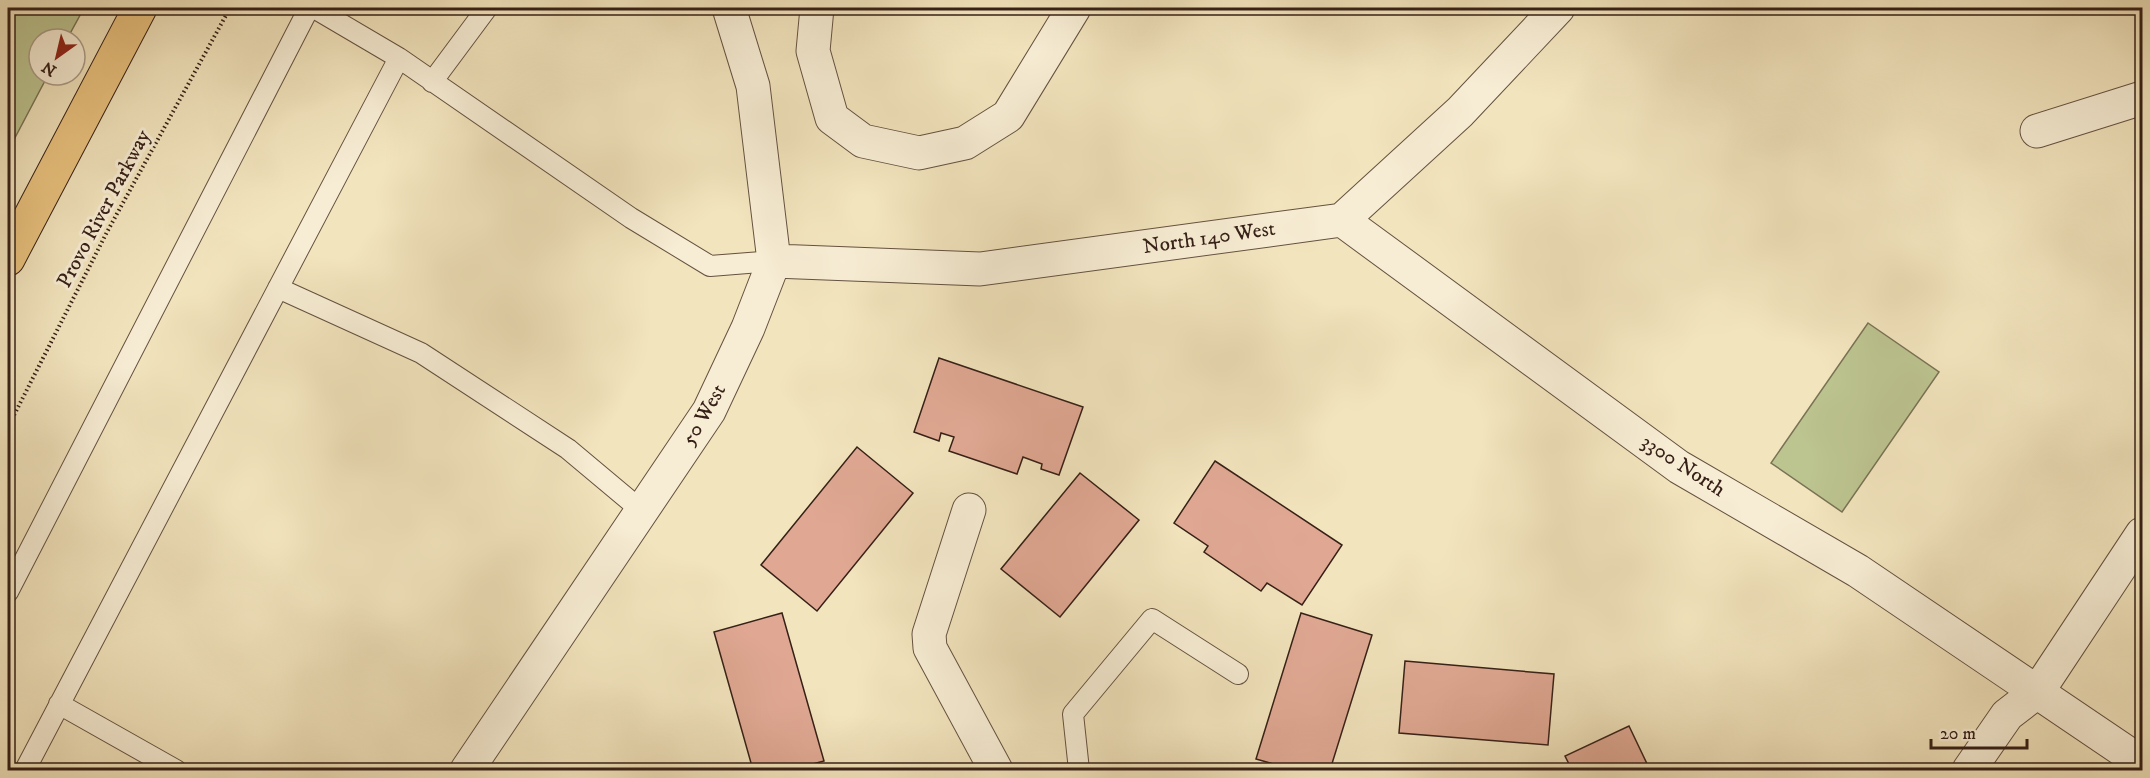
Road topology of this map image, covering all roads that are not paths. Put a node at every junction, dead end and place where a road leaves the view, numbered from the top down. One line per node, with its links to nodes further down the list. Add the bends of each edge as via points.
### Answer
1 (140, 8): 14 (highway)
2 (309, 8): 20 (lane)
3 (314, 8): 9 (lane)
4 (486, 8): 10 (lane)
5 (729, 8): 15 (street, 50 West, via 753,87)
6 (817, 8): 7 (street, via 813,51 832,118 863,141 919,153 965,142 1008,116)
7 (1074, 8)
8 (1558, 8): 13 (street, via 1460,112)
9 (399, 58): 10 (lane); 16 (lane)
10 (432, 82): 15 (lane, via 631,218 710,266)
11 (2142, 98): 12 (street)
12 (2037, 131)
13 (1342, 220): 15 (street, North 140 West, via 980,269); 22 (street, 3300 North, via 1679,467 1858,571)
14 (8, 259)
15 (774, 261): 18 (street, 50 West, via 709,411)
16 (278, 288): 18 (lane, via 421,353 568,449); 23 (lane)
17 (969, 510): 28 (street, via 929,634 930,648)
18 (642, 511): 27 (street, 50 West)
19 (2142, 534): 22 (street)
20 (8, 592)
21 (1238, 674): 29 (lane, via 1152,619 1073,714)
22 (2038, 691): 24 (street, 3300 North); 30 (street, via 2007,715)
23 (59, 704): 25 (lane); 26 (lane)
24 (2142, 763)
25 (25, 771)
26 (176, 771)
27 (467, 771)
28 (996, 771)
29 (1079, 771)
30 (1969, 771)

